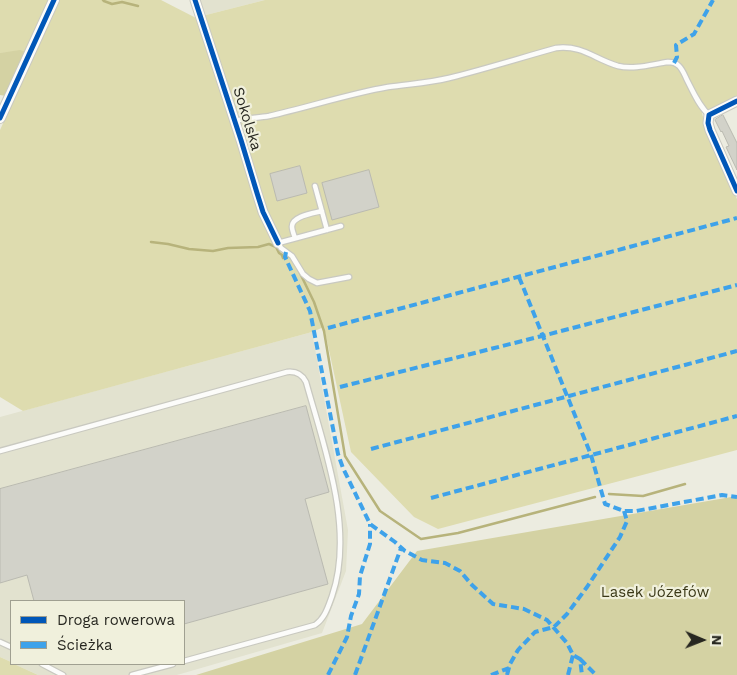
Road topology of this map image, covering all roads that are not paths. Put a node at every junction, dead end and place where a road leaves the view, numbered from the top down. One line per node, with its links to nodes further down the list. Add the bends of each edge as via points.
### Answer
1 (54, 0): 5 (street)
2 (196, 0): 6 (street, Sokolska)
3 (737, 101): 4 (street)
4 (708, 115): 6 (lane, via 674,63 619,66 578,49 564,47 448,78 388,87); 8 (street, via 710,130)
5 (0, 118)
6 (235, 121): 13 (street, Sokolska, via 259,199)
7 (315, 186): 9 (lane)
8 (737, 191)
9 (322, 211): 11 (lane); 12 (lane, via 293,221)
10 (341, 226): 11 (lane)
11 (327, 230): 12 (lane)
12 (295, 238): 13 (lane)
13 (278, 243): 14 (lane, via 309,279 317,282)
14 (349, 276)
15 (0, 451): 16 (lane, via 287,372 303,376 336,493 340,553 336,586 329,604 315,625)
16 (185, 661)
17 (44, 665): 19 (lane)
18 (169, 665): 20 (lane)
19 (63, 675)
20 (132, 675)

